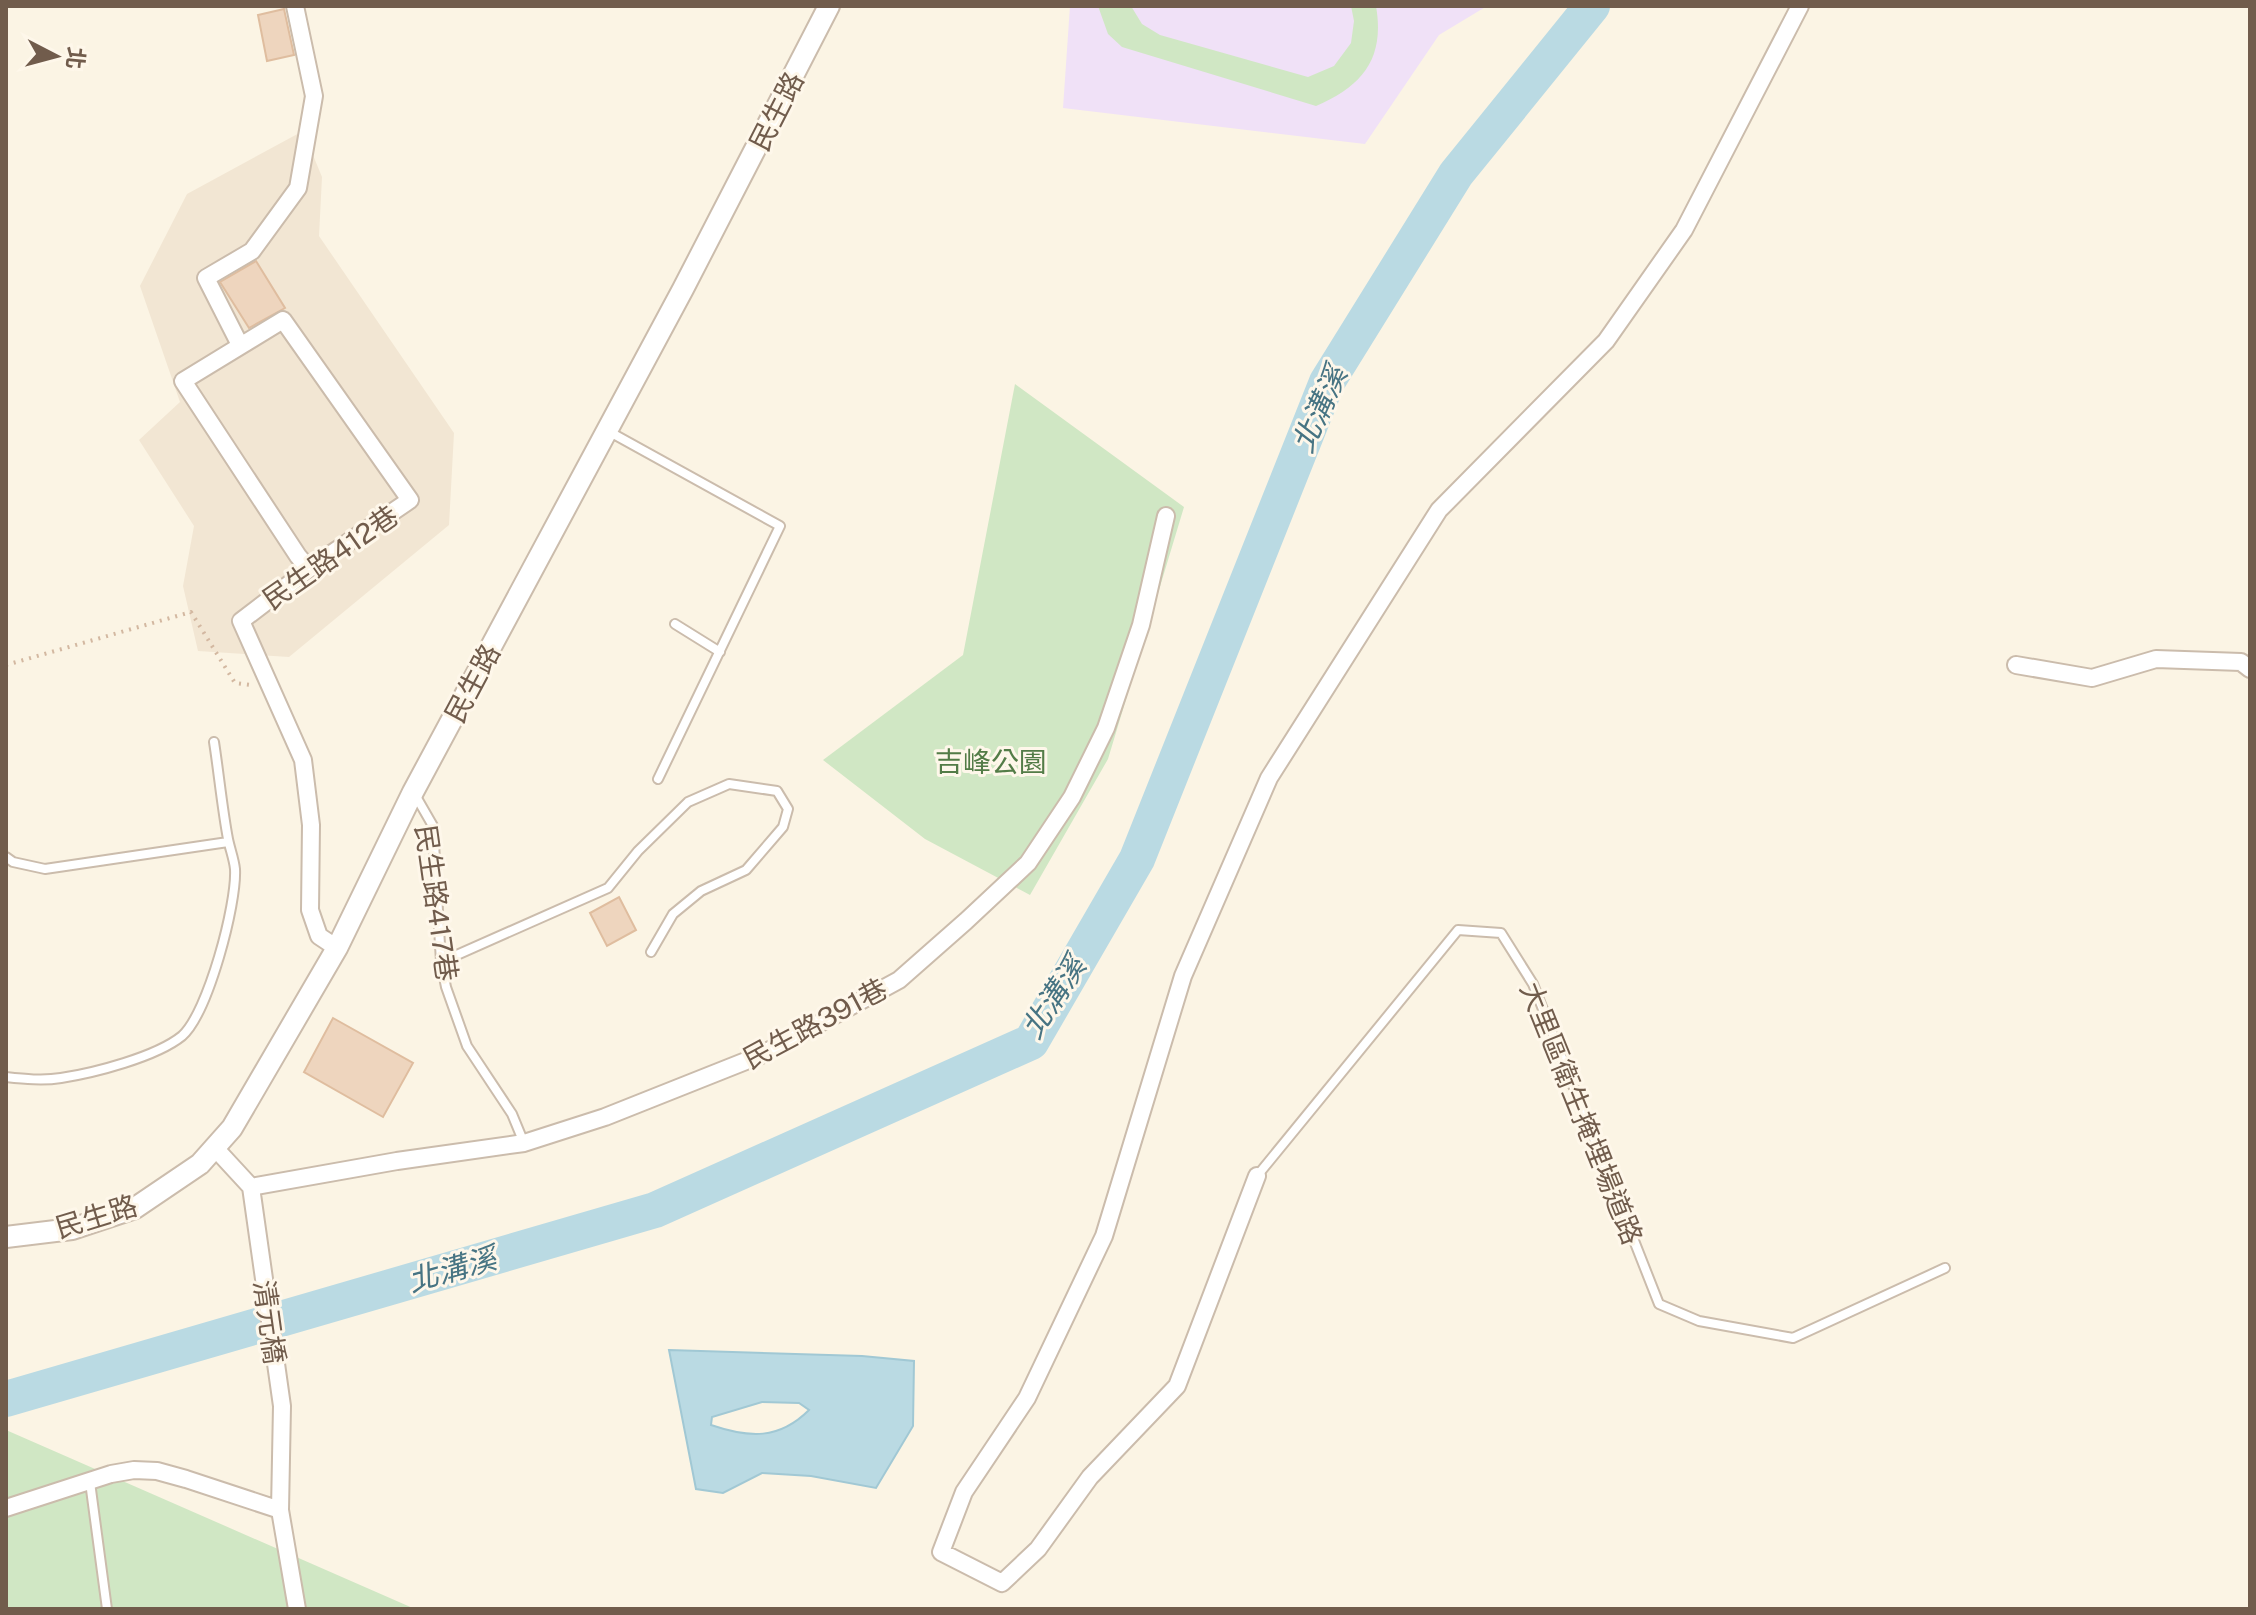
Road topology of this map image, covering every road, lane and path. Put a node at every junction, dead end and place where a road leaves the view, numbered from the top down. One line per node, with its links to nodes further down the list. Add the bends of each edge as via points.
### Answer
1 (295, 6): 4 (street, via 314,96 298,188 252,251 206,278)
2 (829, 6): 5 (street, 民生路)
3 (1800, 6): 25 (street, via 1684,230 1606,341 1439,510 1269,778 1183,976 1104,1236 1027,1398 964,1492 941,1552 1002,1583 1038,1549 1090,1477 1177,1386)
4 (240, 345): 7 (street, via 183,381); 7 (street, 民生路412巷, via 283,320 410,500)
5 (607, 431): 9 (lane, via 780,526); 16 (street, 民生路)
6 (1166, 516): 23 (street, 民生路391巷, via 1141,625 1106,728 1072,797 1028,863 899,980 761,1055)
7 (309, 569): 13 (street, 民生路412巷, via 241,621)
8 (675, 624): 9 (lane)
9 (720, 652): 15 (lane)
10 (6, 665): 13 (path, via 191,612 235,683)
11 (2016, 665): 12 (street, via 2092,678 2156,659 2241,662)
12 (2250, 669)
13 (272, 689): 19 (street, 民生路412巷, via 303,760 311,825 310,910 319,936)
14 (214, 742): 17 (lane)
15 (658, 779)
16 (413, 792): 19 (street, 民生路); 21 (lane, 民生路417巷, via 433,826)
17 (228, 842): 18 (lane, via 45,869); 22 (lane, via 235,867 234,895 224,938 197,1014 182,1035 121,1064 61,1078)
18 (6, 857)
19 (337, 948): 24 (street, 民生路, via 232,1128)
20 (651, 952): 21 (lane, via 673,914 701,891 746,870 783,827 788,809 777,791 729,784 688,802 608,888)
21 (441, 962): 23 (lane, 民生路417巷, via 467,1046 512,1114)
22 (6, 1077)
23 (524, 1143): 26 (street, 民生路391巷)
24 (215, 1148): 26 (street); 27 (street, 民生路, via 135,1208 72,1229)
25 (1257, 1176): 28 (lane, 大里區衛生掩埋場道路, via 1458,930 1501,933 1533,984 1659,1304 1699,1321 1793,1338)
26 (251, 1187): 31 (street, 清元橋, via 281,1396)
27 (6, 1237)
28 (1945, 1268)
29 (90, 1482): 30 (street); 31 (street, via 134,1470 157,1471); 32 (lane)
30 (6, 1508)
31 (280, 1510): 33 (street, 清元橋)
32 (107, 1609)
33 (297, 1609)

